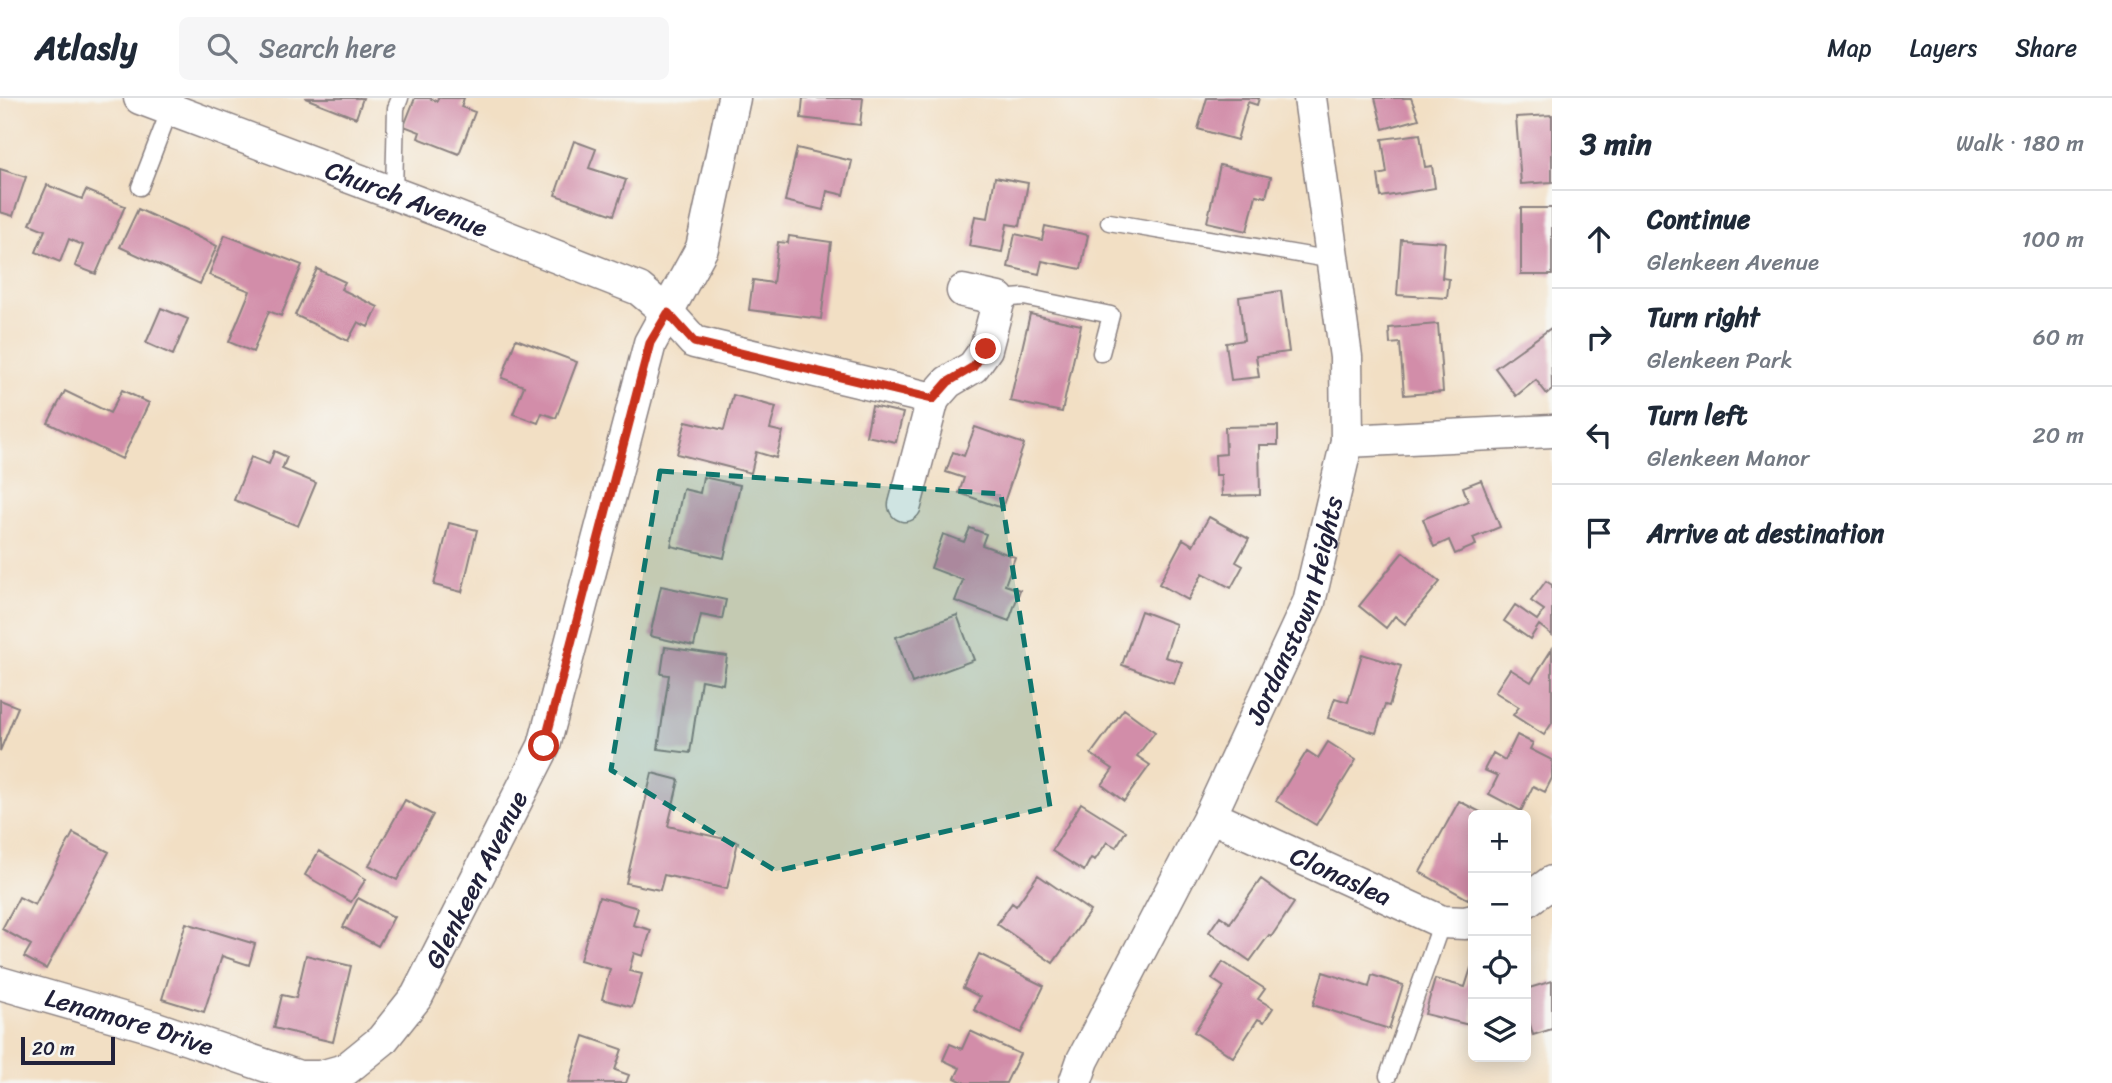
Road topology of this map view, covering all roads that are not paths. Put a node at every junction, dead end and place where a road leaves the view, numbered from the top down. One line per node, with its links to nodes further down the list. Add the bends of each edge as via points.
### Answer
1 (140, 98): 5 (street, Church Avenue)
2 (400, 98): 7 (lane)
3 (734, 98): 12 (street, Glenkeen Avenue, via 702,248)
4 (1310, 98): 9 (street, Jordanstown Heights)
5 (170, 110): 6 (lane); 7 (street, Church Avenue)
6 (140, 187)
7 (394, 193): 12 (street, Church Avenue, via 639,289)
8 (1109, 222): 9 (lane)
9 (1333, 260): 16 (street, Jordanstown Heights, via 1346,357)
10 (963, 290): 11 (street)
11 (999, 299): 13 (lane, via 1024,297 1111,315); 14 (street, via 986,349 973,367 948,382)
12 (668, 313): 14 (street, Church Avenue, via 694,342); 23 (street, Glenkeen Avenue, via 650,343 544,746 417,996 382,1040 345,1070)
13 (1101, 353)
14 (933, 399): 17 (street)
15 (1552, 431): 16 (street)
16 (1347, 441): 18 (street, Jordanstown Heights, via 1309,602)
17 (905, 505)
18 (1210, 816): 19 (street, Clonaslea); 24 (street, Jordanstown Heights)
19 (1442, 922): 20 (street, Clonaslea); 22 (lane)
20 (1468, 922)
21 (0, 983): 23 (street, Lenamore Drive, via 153,1027)
22 (1388, 1076)
23 (301, 1080)
24 (1075, 1083)

